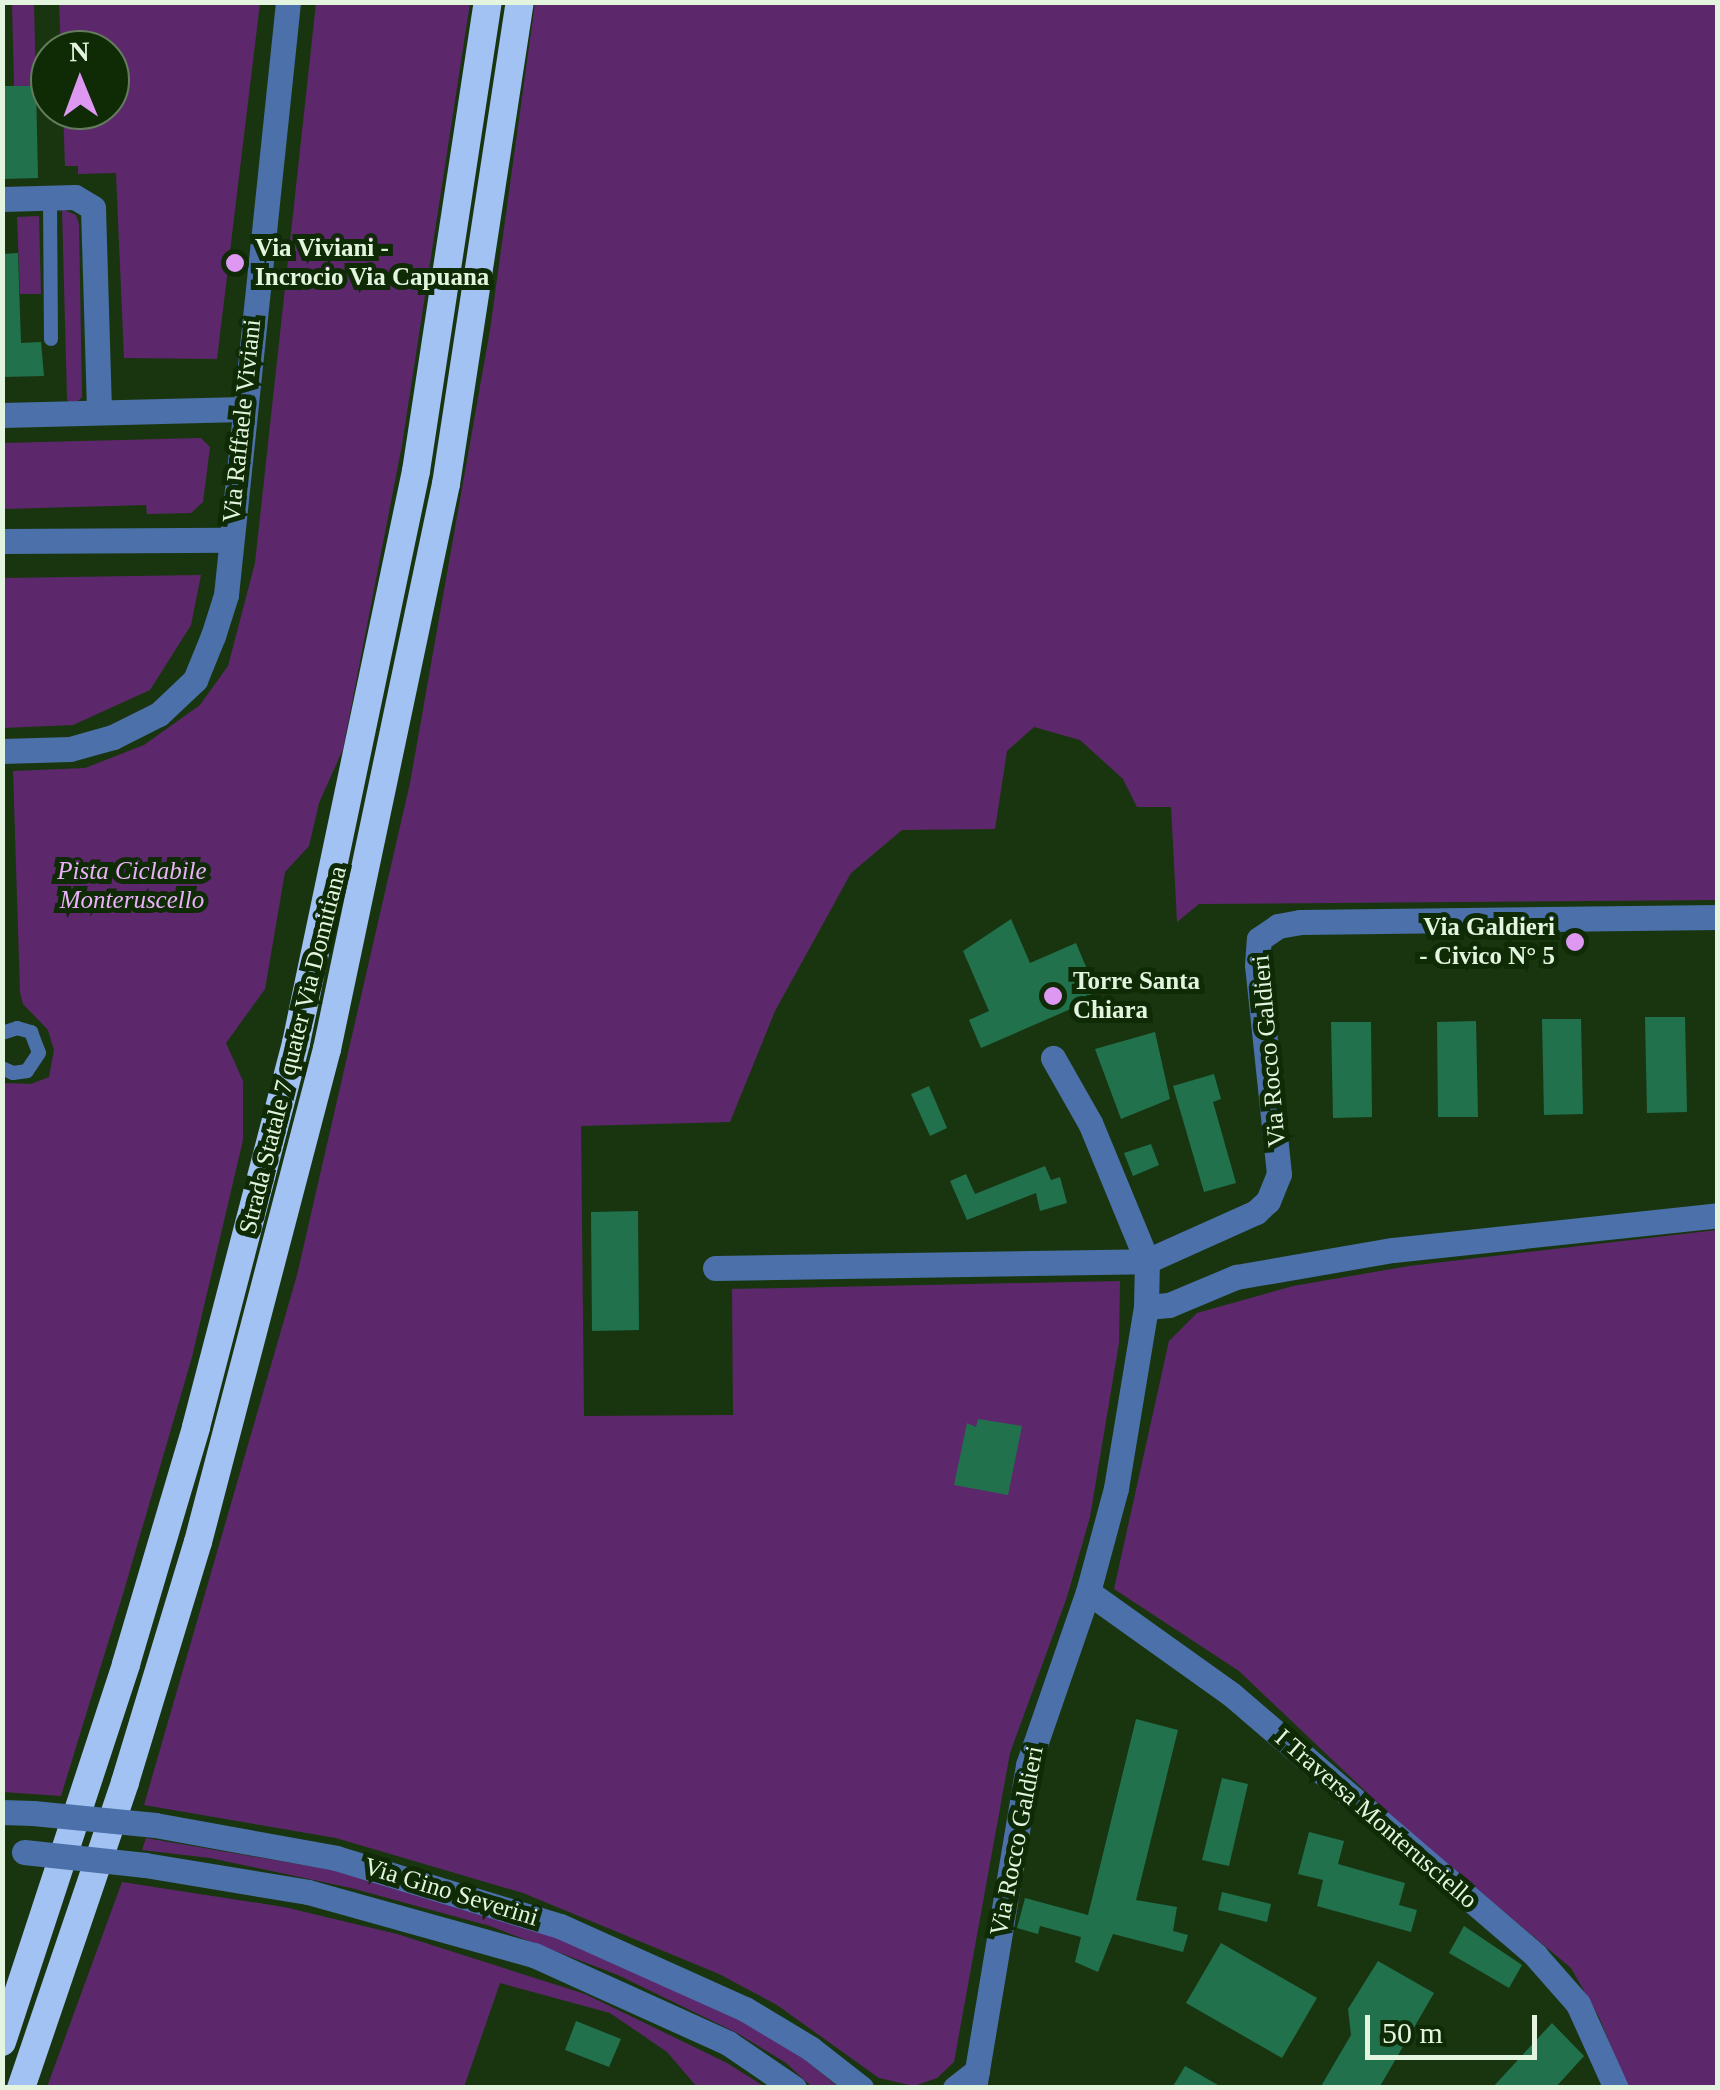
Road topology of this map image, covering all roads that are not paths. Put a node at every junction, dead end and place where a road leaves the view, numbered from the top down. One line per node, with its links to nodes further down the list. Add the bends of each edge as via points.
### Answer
1 (288, 2): 7 (street, Via Raffaele Viviani)
2 (488, 2): 24 (highway, Strada Statale 7 quater Via Domitiana, via 416,470 296,1044 126,1664)
3 (520, 2): 26 (highway, Strada Statale 7 quater Via Domitiana, via 446,484 327,1049 198,1542)
4 (50, 198): 5 (street); 6 (lane); 8 (street, via 75,197 94,208)
5 (2, 200)
6 (51, 340)
7 (243, 409): 8 (street); 10 (street, Via Raffaele Viviani)
8 (99, 412): 9 (street)
9 (2, 414)
10 (230, 540): 11 (street); 12 (street, Via Raffaele Viviani, via 226,595 214,636 195,680 159,714 70,749)
11 (2, 542)
12 (2, 750)
13 (1718, 916): 18 (street, Via Rocco Galdieri, via 1300,922 1268,932 1256,952 1280,1160 1274,1188 1240,1222)
14 (2, 1033): 16 (lane, via 31,1032 39,1052 28,1071)
15 (1053, 1058): 18 (street, via 1090,1123)
16 (2, 1068)
17 (1718, 1215): 20 (street, via 1336,1259 1236,1278 1170,1305)
18 (1148, 1261): 19 (street); 20 (street, Via Rocco Galdieri)
19 (715, 1268)
20 (1146, 1307): 21 (street, Via Rocco Galdieri, via 1116,1488)
21 (1088, 1592): 25 (street, Via Rocco Galdieri, via 1028,1765); 30 (street, I Traversa Monterusciello, via 1231,1694 1535,1954 1578,2004)
22 (2, 1812): 28 (street, Via Gino Severini, bridge, via 155,1825 336,1858 560,1926 778,2027)
23 (13, 1852): 27 (street, Via Gino Severini, bridge, via 308,1892 534,1955 728,2042)
24 (2, 2042)
25 (976, 2080): 29 (street)
26 (21, 2088)
27 (794, 2088)
28 (861, 2088)
29 (955, 2088)
30 (1616, 2088)

